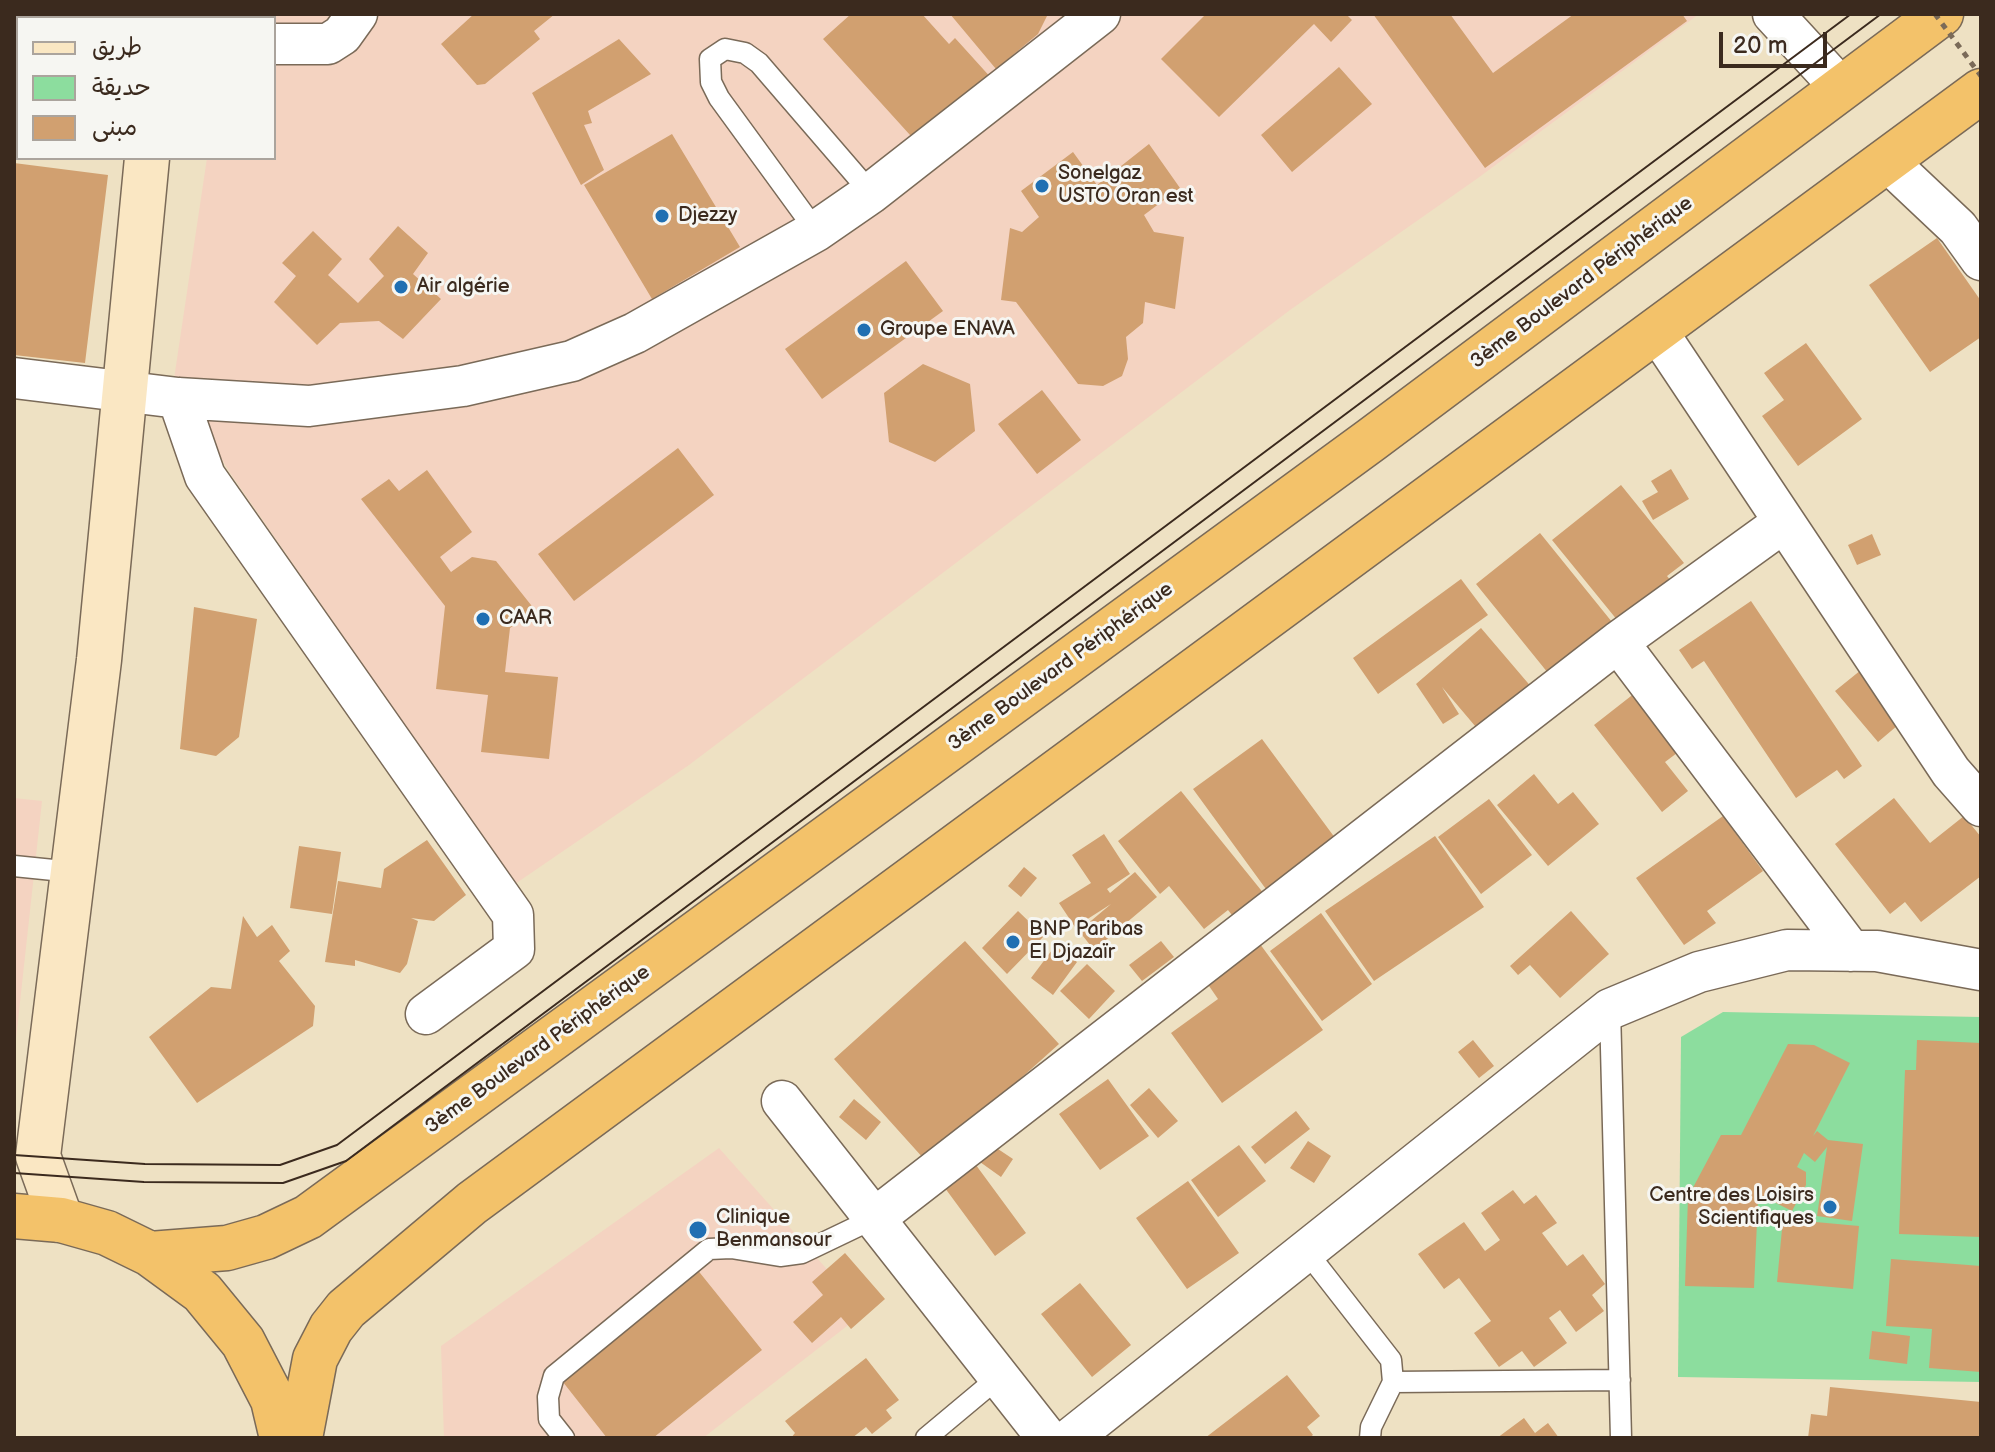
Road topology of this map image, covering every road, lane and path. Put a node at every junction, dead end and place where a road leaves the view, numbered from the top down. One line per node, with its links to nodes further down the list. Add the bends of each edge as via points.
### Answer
1 (357, 14): 6 (street, via 328,44)
2 (1100, 14): 12 (street)
3 (1773, 14): 8 (street)
4 (1935, 14): 7 (path, bridge)
5 (1941, 14): 8 (highway, 3ème Boulevard Périphérique)
6 (276, 44)
7 (1981, 76)
8 (1842, 89): 34 (highway, 3ème Boulevard Périphérique, via 308,1217 227,1248)
9 (1981, 91): 11 (highway)
10 (147, 160): 18 (street)
11 (1888, 162): 13 (street); 16 (highway)
12 (871, 193): 14 (street); 14 (lane, via 759,63 725,49 710,59 711,82 719,98)
13 (1969, 218): 15 (street)
14 (816, 231): 19 (street, via 635,333 538,370 309,406)
15 (1981, 260)
16 (1657, 331): 20 (street); 39 (highway, via 472,1203 346,1309 331,1328 315,1359)
17 (14, 378): 18 (street)
18 (126, 390): 19 (street); 24 (street)
19 (178, 398): 28 (street, via 205,476 513,915 514,949)
20 (1784, 522): 21 (street); 22 (street, via 1951,772)
21 (1618, 642): 25 (street); 31 (street)
22 (1981, 806)
23 (14, 866): 24 (lane)
24 (73, 872): 32 (street, via 38,1156)
25 (1851, 951): 26 (street); 27 (street, via 1787,950 1699,972)
26 (1981, 970)
27 (1610, 1009): 33 (street); 36 (lane)
28 (426, 1014)
29 (782, 1101): 31 (street)
30 (14, 1216): 32 (highway)
31 (875, 1218): 35 (street); 40 (lane, via 802,1253 709,1249 554,1376 549,1419)
32 (61, 1220): 34 (highway, via 107,1233)
33 (1306, 1251): 37 (lane, via 1380,1342 1391,1360); 43 (street)
34 (150, 1254): 38 (highway, via 202,1292 243,1342 273,1400)
35 (999, 1377): 41 (lane); 42 (street)
36 (1620, 1380): 37 (lane); 45 (lane)
37 (1393, 1382): 44 (lane)
38 (282, 1438)
39 (300, 1438)
40 (564, 1438)
41 (926, 1438)
42 (1047, 1438)
43 (1071, 1438)
44 (1370, 1438)
45 (1621, 1438)

